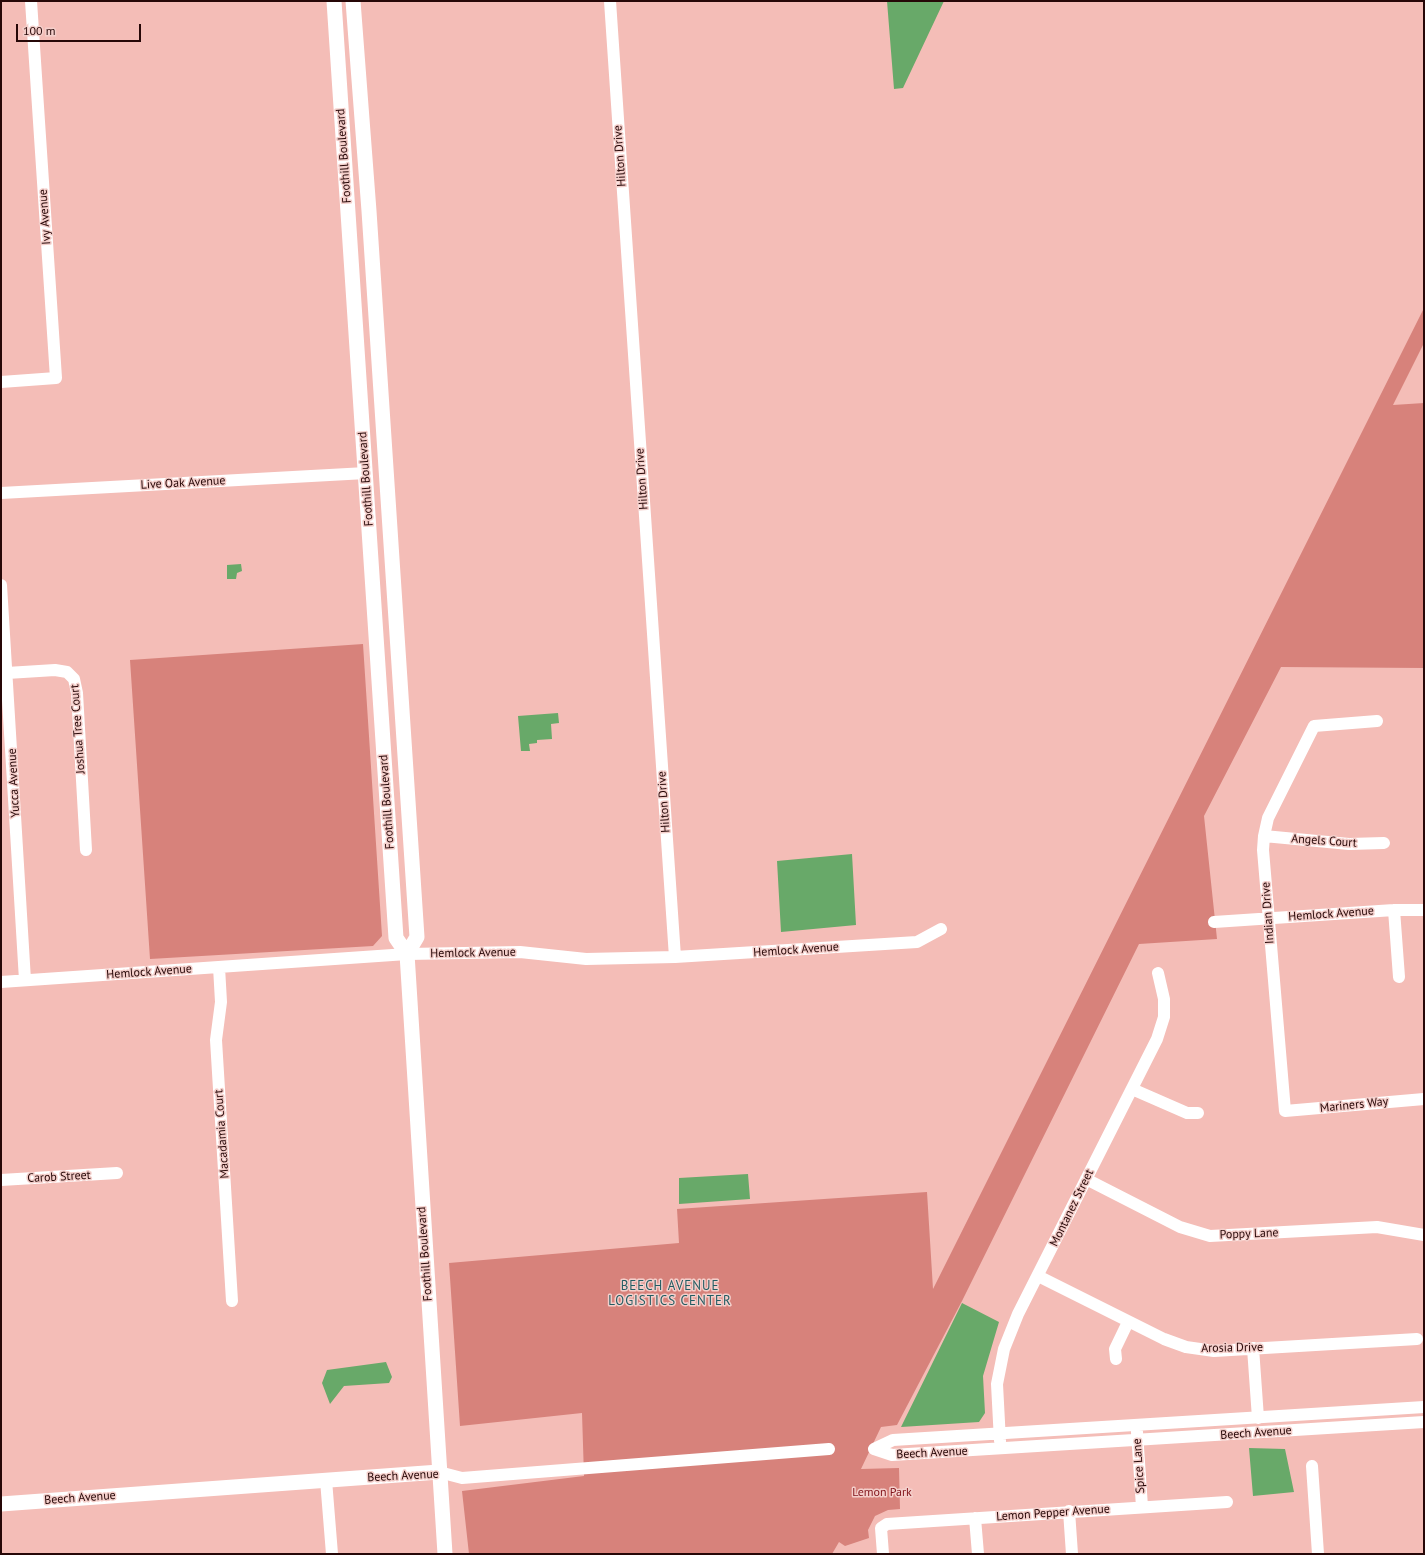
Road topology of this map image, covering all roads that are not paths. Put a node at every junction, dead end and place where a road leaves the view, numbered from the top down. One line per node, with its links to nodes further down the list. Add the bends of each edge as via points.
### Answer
1 (31, 1): 5 (street, Ivy Avenue, via 56,378)
2 (334, 1): 6 (main road, Foothill Boulevard)
3 (353, 1): 19 (main road, Foothill Boulevard, via 417,937)
4 (610, 1): 20 (street, Hilton Drive)
5 (1, 382)
6 (366, 473): 7 (street, Live Oak Avenue); 19 (main road, Foothill Boulevard, via 396,938)
7 (1, 493)
8 (1, 585): 9 (street, Yucca Avenue)
9 (7, 673): 13 (street, Joshua Tree Court, via 55,670 67,672 74,679 77,693); 24 (street, Yucca Avenue)
10 (1378, 721): 11 (street, Indian Drive, via 1314,726 1274,803)
11 (1264, 836): 12 (street, Angels Court, via 1349,844); 16 (street, Indian Drive)
12 (1384, 843)
13 (86, 850)
14 (1394, 910): 15 (street, Hemlock Avenue); 16 (street, Hemlock Avenue); 23 (street)
15 (1424, 910)
16 (1268, 918): 17 (street, Hemlock Avenue); 28 (street, Indian Drive)
17 (1214, 922)
18 (941, 929): 20 (street, Hemlock Avenue, via 917,942)
19 (407, 954): 20 (street, Hemlock Avenue, via 520,952 586,959); 21 (street, Hemlock Avenue); 49 (main road, Foothill Boulevard)
20 (675, 957)
21 (219, 967): 24 (street, Hemlock Avenue); 35 (street, Macadamia Court, via 221,1002 216,1040)
22 (1158, 973): 26 (street, Montanez Street, via 1164,999 1162,1023 1157,1039)
23 (1399, 977)
24 (25, 980): 25 (street, Hemlock Avenue)
25 (1, 982)
26 (1132, 1089): 29 (street, via 1187,1113); 31 (street, Montanez Street)
27 (1424, 1099): 28 (street, Mariners Way)
28 (1285, 1111)
29 (1198, 1113)
30 (118, 1173): 32 (street, Carob Street)
31 (1086, 1179): 33 (street, Poppy Lane, via 1180,1227 1210,1236 1377,1227); 34 (street, Montanez Street)
32 (1, 1180)
33 (1424, 1235)
34 (1038, 1276): 36 (street, Arosia Drive); 44 (street, Montanez Street, via 1010,1332 1000,1365 997,1384)
35 (232, 1301)
36 (1128, 1322): 38 (street, Arosia Drive, via 1186,1347 1214,1351); 39 (street, via 1115,1349)
37 (1418, 1339): 38 (street, Arosia Drive)
38 (1253, 1348): 41 (street)
39 (1116, 1359)
40 (1424, 1408): 41 (street, Beech Avenue)
41 (1258, 1418): 43 (street, Beech Avenue)
42 (1424, 1422): 45 (street, Beech Avenue)
43 (1137, 1425): 44 (street, Beech Avenue); 45 (street, Spice Lane)
44 (999, 1433): 47 (street, Montanez Street); 47 (street, Beech Avenue, via 893,1440 874,1449 892,1455)
45 (1138, 1440): 47 (street, Beech Avenue); 53 (street, Spice Lane)
46 (829, 1449): 49 (street, Beech Avenue, via 462,1478)
47 (1000, 1449)
48 (1312, 1466): 61 (street)
49 (439, 1472): 50 (main road, Beech Avenue); 57 (main road, Foothill Boulevard)
50 (326, 1480): 52 (main road, Beech Avenue); 56 (street)
51 (1226, 1502): 53 (street, Lemon Pepper Avenue)
52 (1, 1504)
53 (1142, 1507): 54 (street, Lemon Pepper Avenue)
54 (1069, 1511): 55 (street, Lemon Pepper Avenue); 60 (street)
55 (975, 1518): 58 (street, Lemon Pepper Avenue, via 887,1524 881,1528); 59 (street)
56 (332, 1554)
57 (445, 1554)
58 (883, 1554)
59 (978, 1554)
60 (1072, 1554)
61 (1318, 1554)

